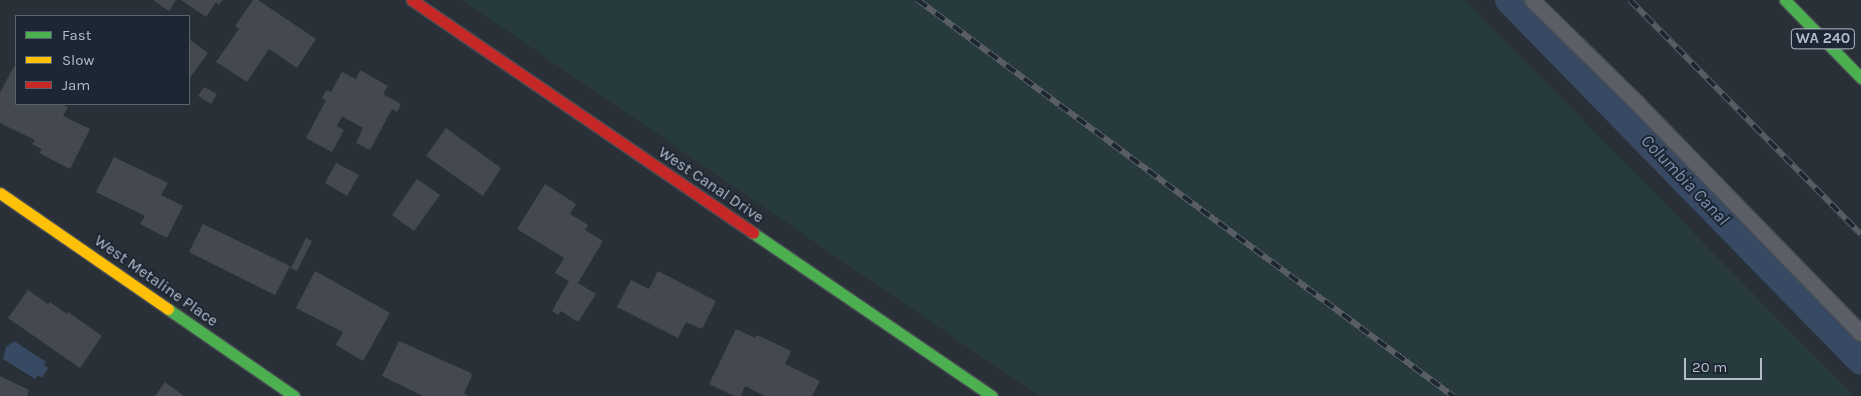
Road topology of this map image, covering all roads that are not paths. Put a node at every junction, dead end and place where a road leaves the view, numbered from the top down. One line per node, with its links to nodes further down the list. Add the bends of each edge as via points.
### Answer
1 (412, 0): 8 (main road, West Canal Drive)
2 (1532, 0): 6 (lane)
3 (1784, 0): 4 (main road, WA 240)
4 (1861, 78)
5 (0, 194): 7 (main road, West Metaline Place)
6 (1861, 333)
7 (294, 396)
8 (992, 396)

